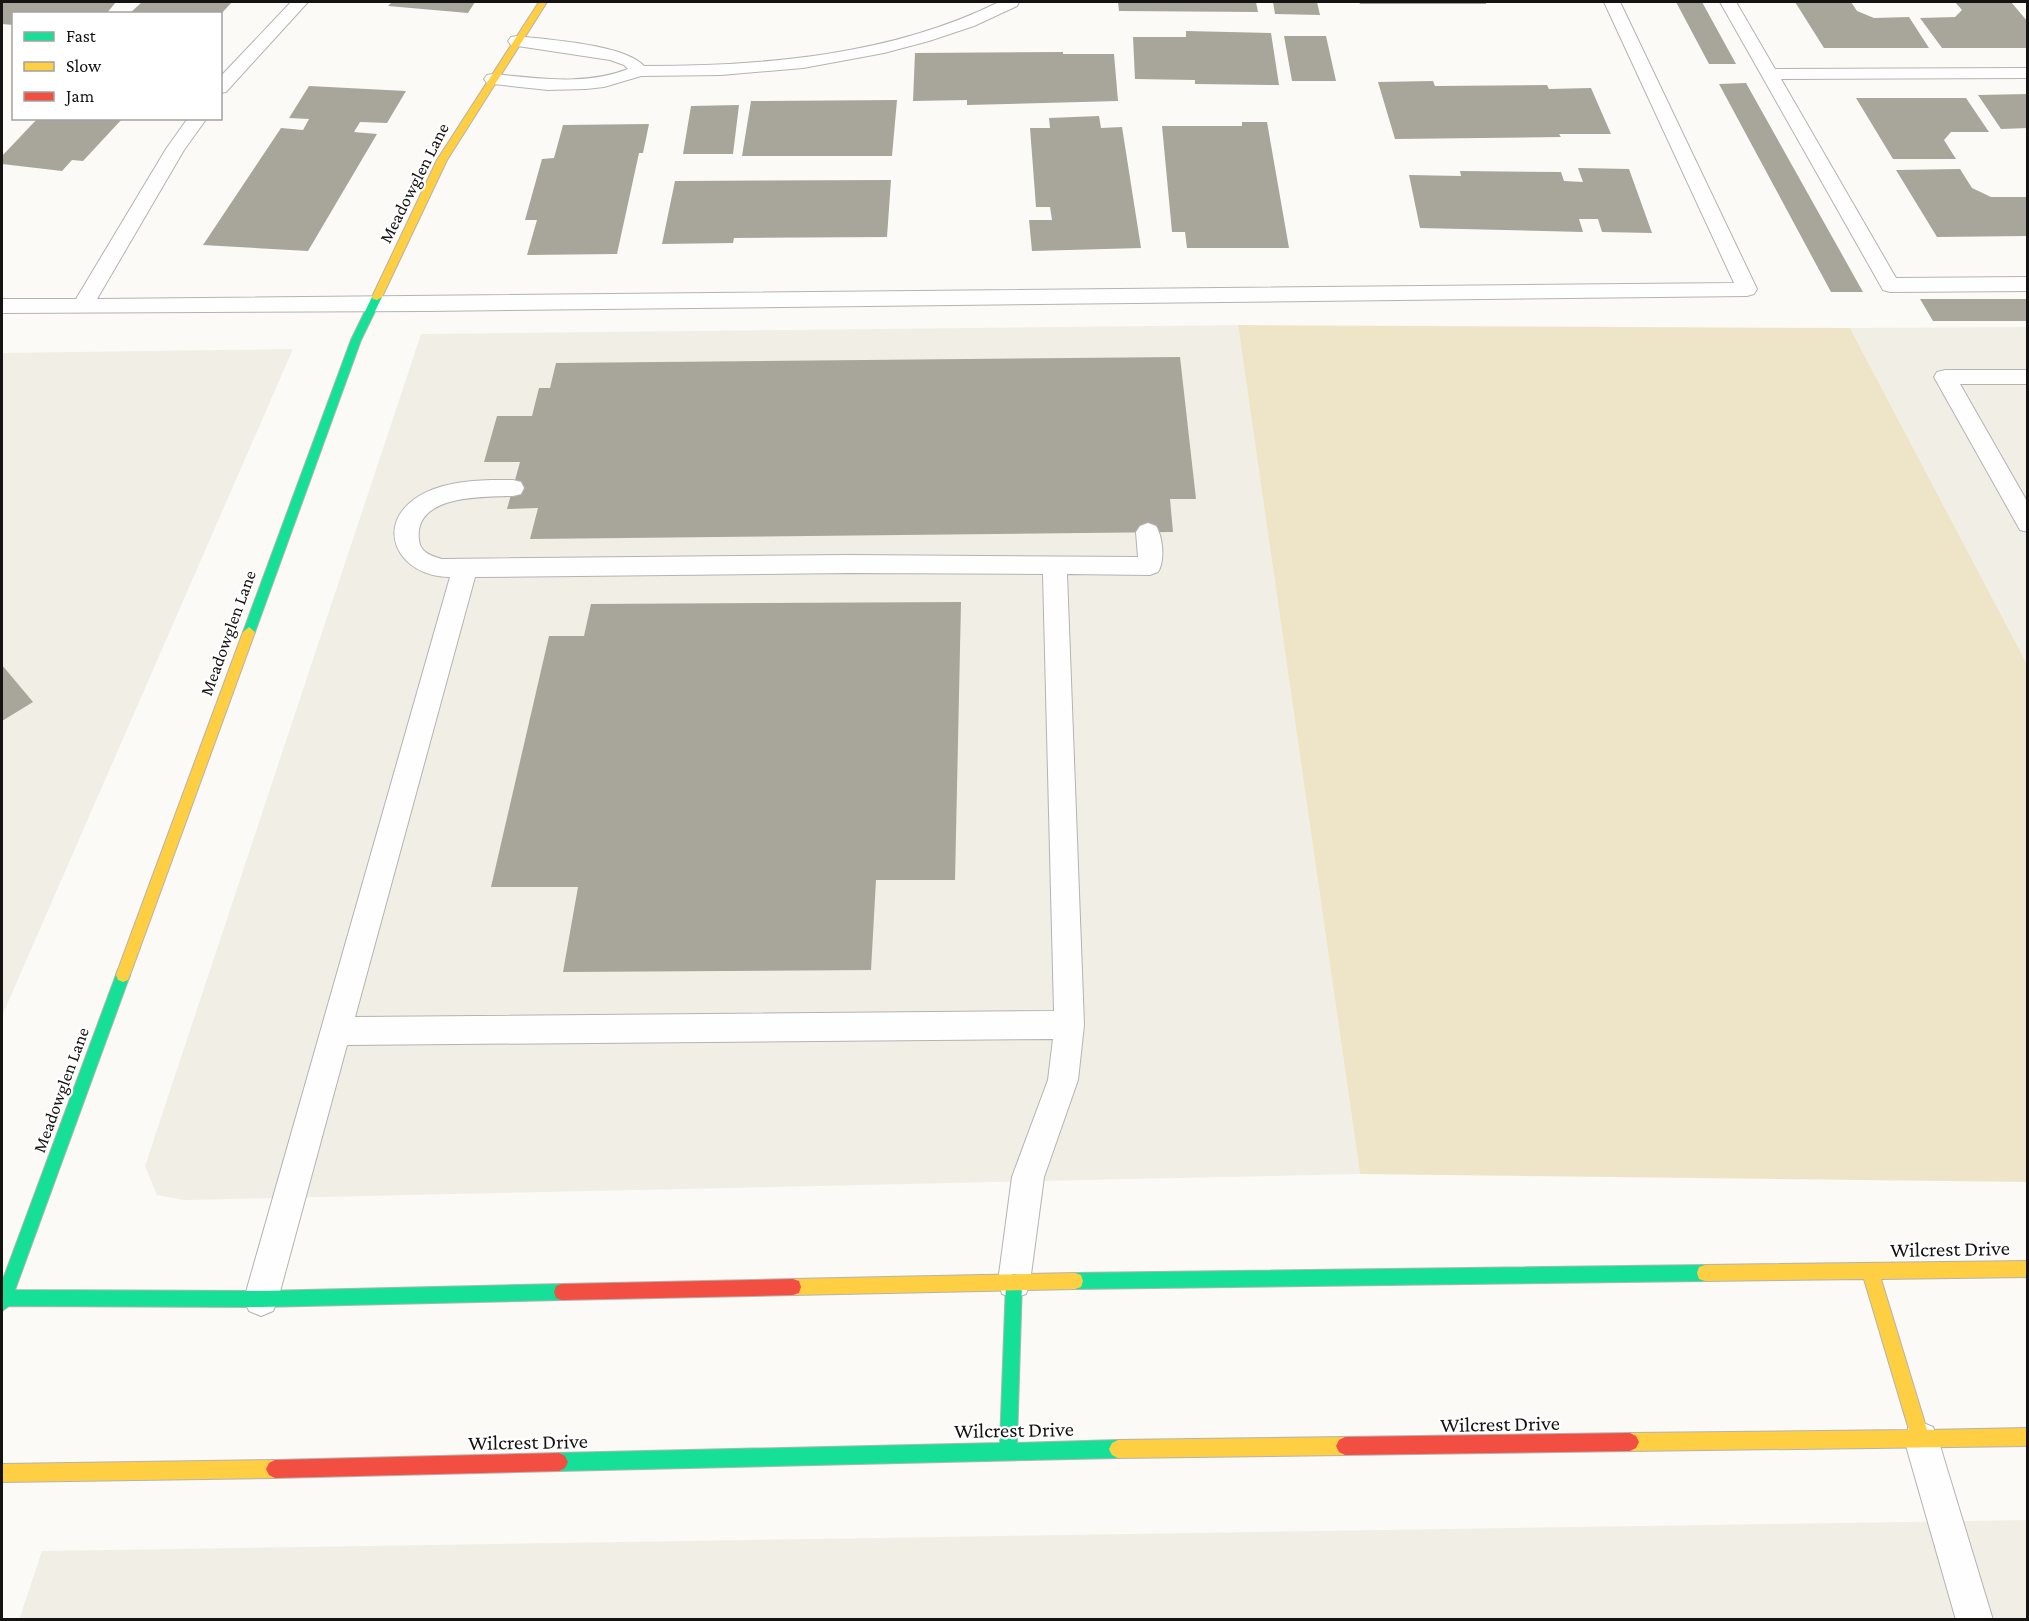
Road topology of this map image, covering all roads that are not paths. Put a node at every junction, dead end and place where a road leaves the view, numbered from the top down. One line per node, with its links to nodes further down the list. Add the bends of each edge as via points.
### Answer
1 (300, 2): 11 (lane)
2 (543, 2): 6 (main road, Meadowglen Lane)
3 (1011, 2): 7 (lane, via 964,25 839,56 748,68)
4 (1612, 2): 14 (lane, via 1747,289)
5 (1728, 2): 9 (lane)
6 (517, 41): 7 (lane, via 613,55 630,61); 10 (main road, Meadowglen Lane)
7 (639, 71): 10 (lane, via 620,80 579,84)
8 (2028, 73): 9 (lane)
9 (1769, 74): 13 (lane, via 1890,285)
10 (493, 79): 14 (main road, Meadowglen Lane, via 442,160)
11 (222, 86)
12 (197, 120): 15 (lane, via 175,149)
13 (2028, 284)
14 (374, 304): 15 (lane); 29 (main road, Meadowglen Lane, via 336,393)
15 (82, 305): 16 (lane)
16 (2, 306)
17 (2028, 377): 19 (lane, via 1945,377)
18 (513, 488): 22 (lane, via 456,492 426,503 411,518 406,536 408,549 415,556 442,568)
19 (2028, 524)
20 (1148, 532): 21 (lane, via 1150,566)
21 (1055, 565): 22 (lane); 23 (lane)
22 (465, 568): 24 (lane)
23 (1069, 1025): 24 (lane); 27 (lane, via 1062,1080 1028,1177)
24 (336, 1031): 28 (lane)
25 (2028, 1269): 26 (main road, Wilcrest Drive)
26 (1870, 1271): 27 (main road, Wilcrest Drive); 31 (main road)
27 (1014, 1282): 28 (main road, Wilcrest Drive); 32 (main road)
28 (261, 1299): 29 (main road, Wilcrest Drive)
29 (2, 1300)
30 (2028, 1437): 31 (main road, Wilcrest Drive)
31 (1922, 1439): 32 (main road, Wilcrest Drive); 34 (lane)
32 (1008, 1450): 33 (main road, Wilcrest Drive)
33 (2, 1473)
34 (1975, 1620)

